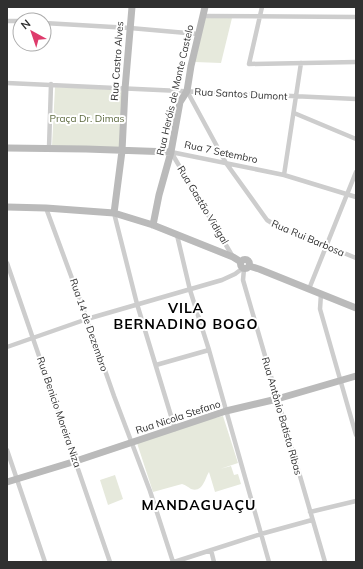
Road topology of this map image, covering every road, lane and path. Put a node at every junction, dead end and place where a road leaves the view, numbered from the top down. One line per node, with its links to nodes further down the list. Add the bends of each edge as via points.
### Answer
1 (132, 7): 8 (main road, Rua Castro Alves)
2 (205, 7): 4 (main road, Rua Heróis de Monte Castelo)
3 (262, 7): 5 (street)
4 (203, 16): 5 (street); 9 (main road, Rua Heróis de Monte Castelo)
5 (260, 16): 6 (street); 11 (street, via 249,64)
6 (356, 17)
7 (52, 23): 8 (street)
8 (130, 28): 9 (street); 14 (main road, Rua Castro Alves)
9 (198, 34): 15 (main road, Rua Heróis de Monte Castelo)
10 (356, 62): 11 (street)
11 (300, 63): 16 (street)
12 (7, 83): 13 (street, Rua Santos Dumont)
13 (51, 84): 14 (street, Rua Santos Dumont); 21 (street)
14 (125, 89): 15 (street, Rua Santos Dumont); 22 (main road, Rua Castro Alves)
15 (187, 91): 16 (street, Rua Santos Dumont); 23 (main road, Rua Heróis de Monte Castelo, via 180,102); 24 (street, Rua Rui Barbosa)
16 (297, 97): 17 (street, Rua Santos Dumont); 18 (street)
17 (356, 99)
18 (294, 113): 19 (street); 26 (street)
19 (356, 139)
20 (7, 148): 21 (main road, Rua 7 Setembro)
21 (49, 148): 22 (main road, Rua 7 Setembro)
22 (122, 151): 23 (main road, Rua 7 Setembro); 31 (main road, Rua Castro Alves)
23 (171, 152): 24 (street, Rua 7 Setembro); 32 (main road, Rua Heróis de Monte Castelo); 35 (street, Rua Gastão Vidigal)
24 (226, 163): 26 (street, Rua 7 Setembro); 34 (street, Rua Rui Barbosa, via 274,225)
25 (356, 172): 27 (street)
26 (284, 176): 27 (street, Rua 7 Setembro)
27 (348, 194): 28 (street, Rua 7 Setembro); 34 (street)
28 (356, 197)
29 (7, 207): 30 (main road)
30 (46, 208): 31 (main road); 44 (street, Rua 14 de Dezembro)
31 (114, 213): 32 (main road); 42 (street)
32 (153, 225): 33 (main road)
33 (177, 235): 35 (main road); 40 (street)
34 (327, 246): 36 (street, Rua Rui Barbosa); 39 (street)
35 (234, 257): 38 (main road)
36 (356, 258)
37 (7, 263): 45 (street, Rua Benicio Moreira Niza)
38 (244, 266): 39 (main road); 40 (street, via 222,280); 51 (street, Rua Antônio Batista Ribas, via 243,280)
39 (309, 289): 41 (main road)
40 (190, 290): 42 (street); 47 (street)
41 (321, 294): 43 (main road); 50 (street, via 320,309)
42 (137, 304): 44 (street); 48 (street)
43 (356, 308)
44 (88, 319): 45 (street); 55 (street, Rua 14 de Dezembro)
45 (33, 338): 46 (street); 57 (street, Rua Benicio Moreira Niza)
46 (7, 347)
47 (209, 350): 48 (street); 52 (street)
48 (156, 365): 53 (street)
49 (356, 376): 50 (main road, Rua Nicola Stefano)
50 (340, 381): 51 (main road, Rua Nicola Stefano); 54 (street)
51 (277, 399): 52 (main road, Rua Nicola Stefano); 61 (street, Rua Antônio Batista Ribas)
52 (226, 411): 53 (main road, Rua Nicola Stefano); 63 (street)
53 (175, 429): 55 (main road, Rua Nicola Stefano)
54 (356, 435)
55 (131, 443): 57 (main road, Rua Nicola Stefano); 67 (street, Rua 14 de Dezembro)
56 (7, 450): 58 (street)
57 (76, 461): 58 (main road, Rua Nicola Stefano); 66 (street, Rua Benicio Moreira Niza)
58 (17, 478): 59 (main road, Rua Nicola Stefano); 65 (street)
59 (7, 482)
60 (356, 501): 61 (street)
61 (310, 512): 62 (street, Rua Antônio Batista Ribas)
62 (312, 520): 63 (street); 70 (street, Rua Antônio Batista Ribas)
63 (261, 534): 64 (street); 69 (street)
64 (211, 550): 67 (street); 68 (street)
65 (45, 562)
66 (110, 562)
67 (174, 562)
68 (214, 562)
69 (269, 562)
70 (325, 562)

